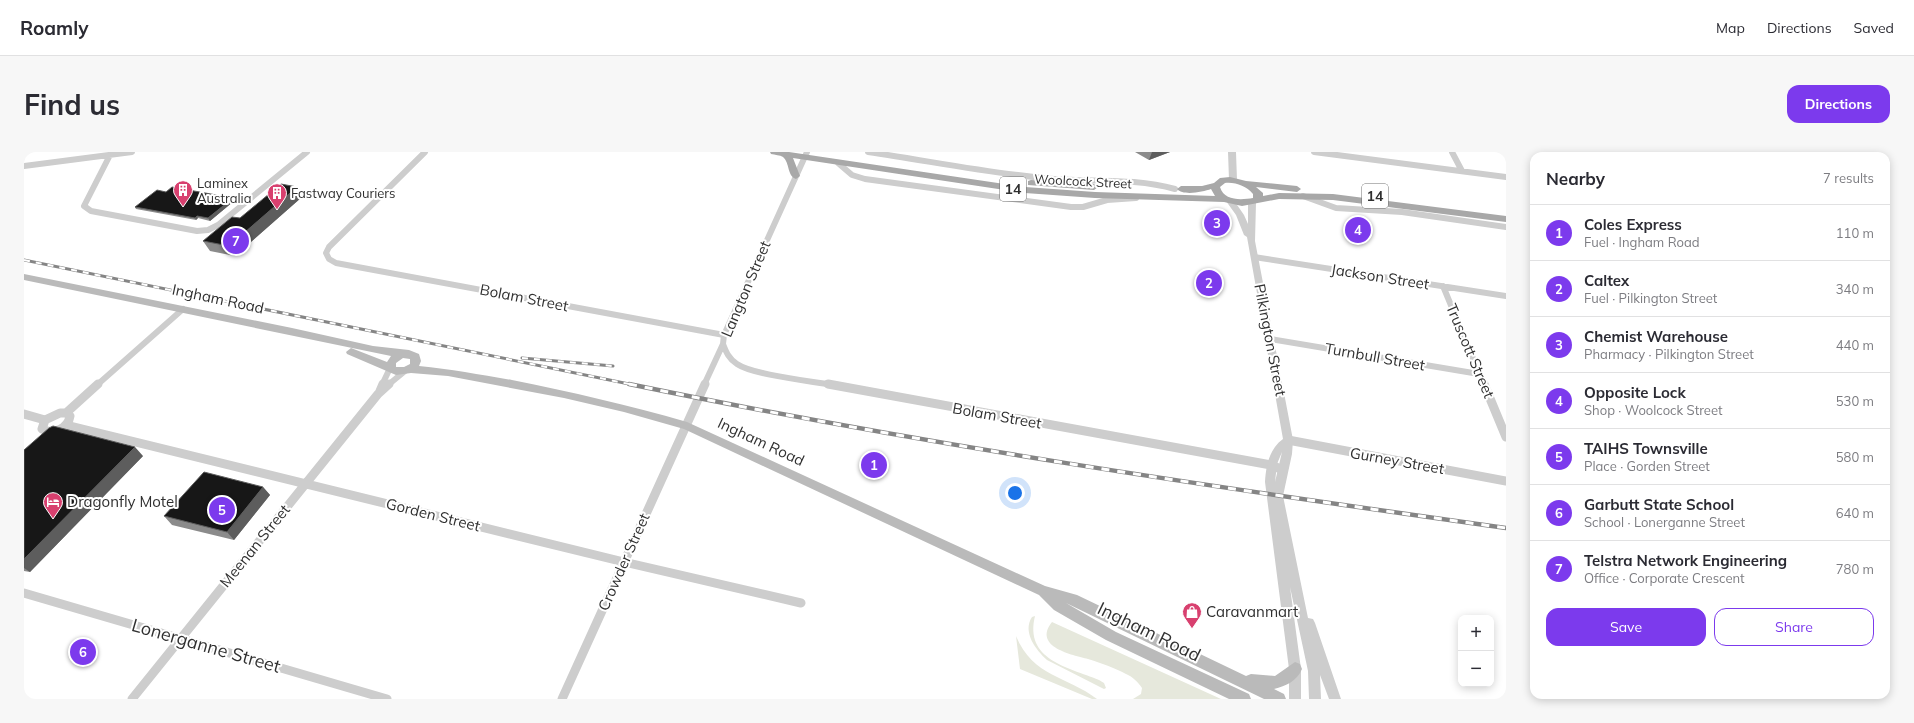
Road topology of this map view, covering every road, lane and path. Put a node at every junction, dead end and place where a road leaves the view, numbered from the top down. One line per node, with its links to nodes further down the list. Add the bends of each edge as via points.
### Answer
1 (132, 152): 12 (street)
2 (307, 152): 12 (street, via 218,225 208,230 197,231 91,211 84,206)
3 (425, 152): 37 (street, Bolam Street, via 329,247 327,256 336,263)
4 (774, 152): 10 (main road, Woolcock Street / 14)
5 (816, 152): 22 (main road, Woolcock Street / 14, via 1006,181 1090,187)
6 (868, 152): 22 (street, via 1053,178 1100,182 1146,181)
7 (1232, 152): 19 (street)
8 (1314, 152): 11 (street)
9 (1452, 152): 16 (street)
10 (785, 154): 13 (main road, Woolcock Street / 14); 17 (main road)
11 (1346, 154): 16 (street)
12 (110, 155): 15 (street)
13 (805, 155): 14 (main road, Woolcock Street / 14); 17 (street, Langton Street)
14 (838, 163): 24 (main road, Woolcock Street / 14, via 1060,194); 24 (street, via 852,175 865,179 1031,203 1077,208 1107,200)
15 (24, 166)
16 (1462, 171): 18 (street)
17 (796, 176): 37 (street, Langton Street)
18 (1506, 177)
19 (1233, 180): 20 (main road, 14); 21 (main road, 14)
20 (1244, 183): 26 (main road, 14, via 1258,193); 27 (main road, 14, via 1381,196)
21 (1216, 184): 22 (main road, Woolcock Street / 14, via 1202,189); 25 (main road, via 1215,190)
22 (1175, 189)
23 (1303, 196): 26 (main road, 14, via 1279,196); 28 (main road, 14, via 1371,201); 29 (street, via 1336,208 1402,212)
24 (1145, 197): 25 (main road, Woolcock Street / 14, via 1184,196)
25 (1227, 200): 26 (main road, 14, via 1242,204); 30 (street, Pilkington Street, via 1240,215)
26 (1255, 201): 30 (street, Pilkington Street)
27 (1506, 213)
28 (1506, 219)
29 (1506, 227)
30 (1251, 241): 31 (street, Pilkington Street)
31 (1254, 257): 34 (street, Jackson Street); 38 (street, Pilkington Street)
32 (24, 277): 36 (main road, Ingham Road)
33 (24, 282): 36 (main road, Ingham Road)
34 (1443, 286): 35 (street, Jackson Street); 45 (street, Truscott Street)
35 (1506, 296)
36 (180, 311): 40 (main road, Ingham Road, via 367,349); 42 (main road, Ingham Road, via 356,353); 47 (street)
37 (724, 335): 39 (street, Langton Street)
38 (1270, 339): 45 (street, Turnbull Street); 53 (street, Pilkington Street)
39 (723, 344): 51 (street, Langton Street); 54 (street, Bolam Street, via 725,353 735,364 749,370)
40 (404, 354): 41 (main road, via 413,355); 42 (main road, via 392,360)
41 (416, 360): 43 (main road, via 413,367); 44 (main road, Ingham Road)
42 (390, 367): 43 (main road, via 396,372); 46 (street, Meenan Street)
43 (407, 370): 44 (main road, Ingham Road); 46 (street, Meenan Street)
44 (448, 372): 51 (main road, Ingham Road, via 617,406)
45 (1480, 374): 52 (street, Truscott Street)
46 (378, 394): 57 (street, Meenan Street)
47 (66, 413): 49 (street, via 52,415); 50 (street, via 70,416)
48 (24, 414): 49 (street)
49 (45, 420): 50 (street, via 42,425 43,434)
50 (66, 425): 57 (street, Gorden Street)
51 (687, 426): 58 (street, Crowder Street); 60 (main road, Ingham Road)
52 (1506, 437)
53 (1288, 440): 54 (street, via 1280,446); 55 (street, Pilkington Street, via 1289,452); 56 (street, Gurney Street)
54 (1271, 465): 55 (street, Bolam Street); 64 (street, via 1271,495)
55 (1283, 470): 59 (street, Pilkington Street, via 1278,496)
56 (1506, 481)
57 (305, 484): 58 (street, Gorden Street); 63 (street, Meenan Street)
58 (624, 562): 62 (street, Gorden Street); 68 (street, Crowder Street)
59 (1294, 579): 72 (street, Pilkington Street, via 1314,672); 73 (street)
60 (1043, 592): 65 (main road, Ingham Road, via 1072,599); 69 (main road, Ingham Road, via 1059,606 1111,636)
61 (24, 593): 63 (street, Lonerganne Street)
62 (801, 603)
63 (181, 639): 66 (street, Meenan Street); 67 (street, Lonerganne Street)
64 (1295, 669): 65 (main road, via 1285,679 1272,684); 71 (street)
65 (1236, 679): 70 (main road, Ingham Road)
66 (132, 699)
67 (387, 699)
68 (562, 699)
69 (1244, 699)
70 (1279, 699)
71 (1295, 699)
72 (1315, 699)
73 (1335, 699)

